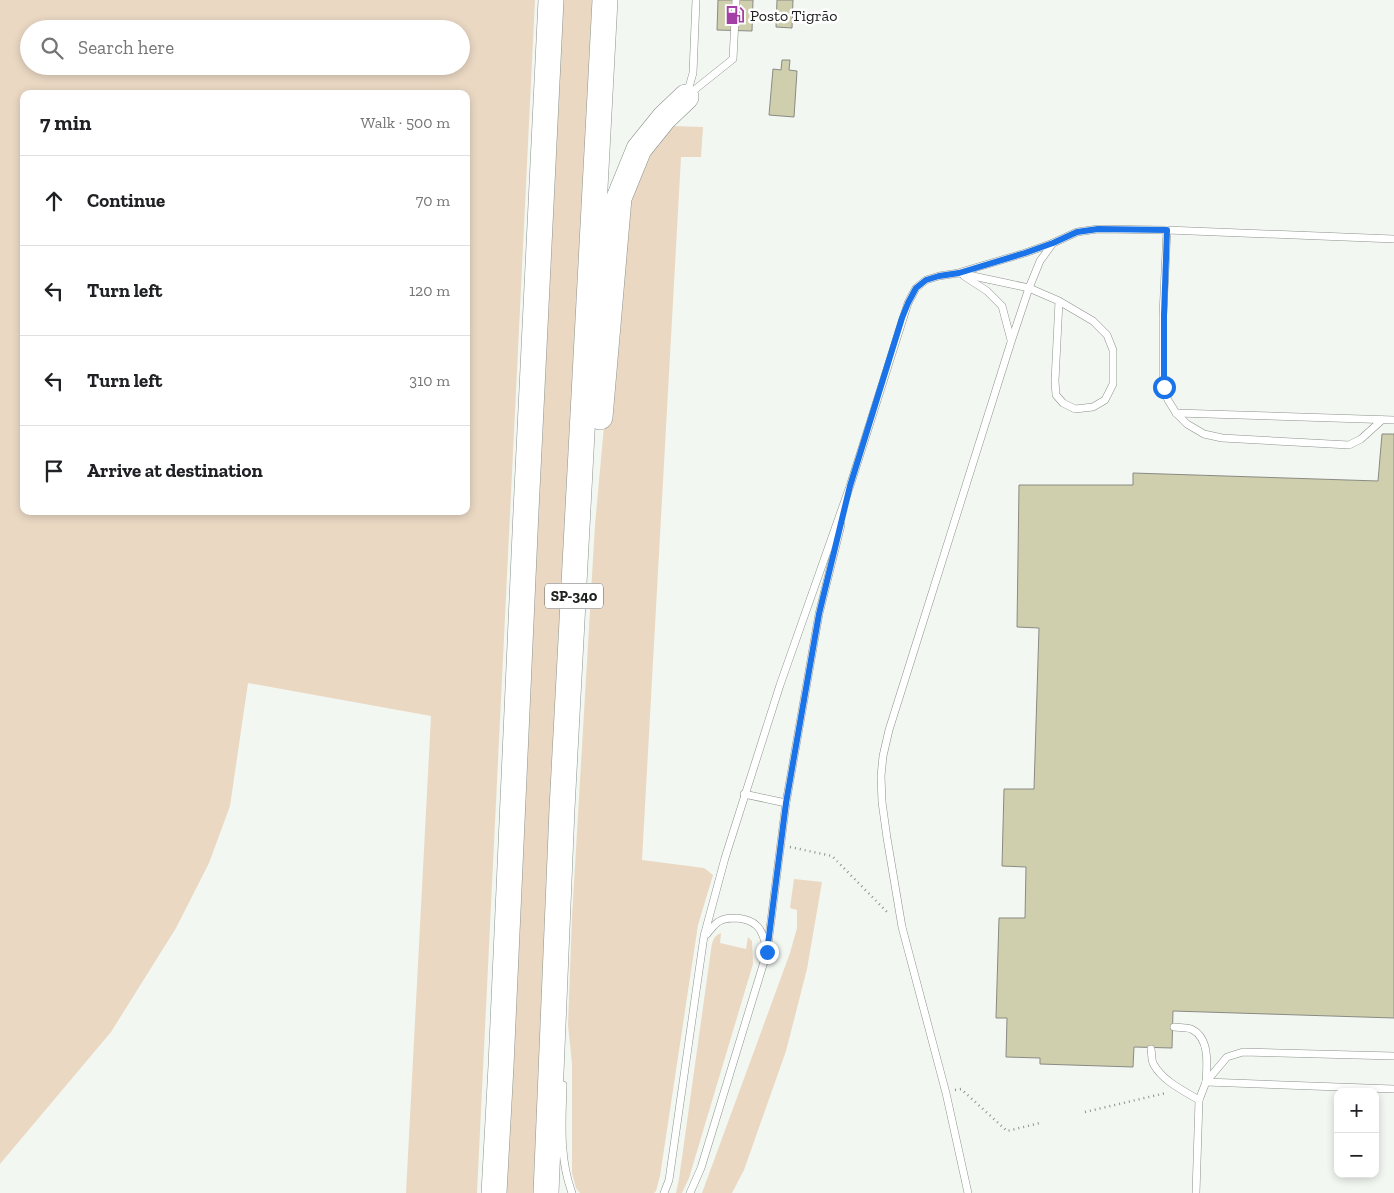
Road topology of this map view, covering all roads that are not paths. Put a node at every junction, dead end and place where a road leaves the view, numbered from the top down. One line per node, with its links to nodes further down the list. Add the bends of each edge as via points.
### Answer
1 (551, 0): 31 (highway, SP-340)
2 (605, 0): 19 (highway, SP-340)
3 (696, 0): 5 (lane, via 693,74)
4 (736, 0): 5 (lane, via 733,59)
5 (686, 97): 19 (highway, via 639,149 619,198 592,505 579,710)
6 (1167, 230): 7 (lane); 8 (lane, via 1098,229 1077,232); 13 (lane, via 1164,387)
7 (1394, 239)
8 (1053, 243): 9 (lane); 10 (lane, via 1040,261)
9 (959, 273): 10 (lane); 12 (lane, via 987,291 1002,306); 16 (lane, via 926,280 916,288 908,303)
10 (1029, 288): 11 (lane); 12 (lane)
11 (1059, 301): 11 (lane, via 1056,395 1062,403 1075,409 1093,408 1104,400 1113,384 1113,350 1107,335 1093,321)
12 (1011, 342): 36 (lane, via 883,756 882,802 902,927 946,1093)
13 (1176, 414): 14 (lane); 14 (lane, via 1204,434 1222,438 1349,445)
14 (1382, 420): 15 (lane)
15 (1394, 420)
16 (850, 486): 17 (lane); 18 (lane, via 819,614)
17 (744, 794): 18 (lane); 20 (lane)
18 (786, 803): 21 (lane)
19 (562, 809): 22 (highway, SP-340)
20 (704, 936): 21 (lane, via 717,922 729,918 746,919 758,925); 34 (lane, via 669,1180)
21 (767, 952): 35 (lane, via 701,1168)
22 (555, 979): 24 (lane); 32 (highway, SP-340)
23 (1174, 1027): 28 (lane, via 1193,1030 1203,1040 1207,1059)
24 (560, 1037)
25 (1151, 1049): 30 (lane, via 1152,1063 1162,1075)
26 (1394, 1056): 28 (lane, via 1243,1052 1227,1057)
27 (563, 1076): 33 (lane, via 562,1148 566,1178)
28 (1206, 1082): 29 (lane); 30 (lane)
29 (1394, 1089)
30 (1199, 1100): 37 (lane)
31 (494, 1193)
32 (546, 1193)
33 (572, 1193)
34 (664, 1193)
35 (690, 1193)
36 (968, 1193)
37 (1196, 1193)

